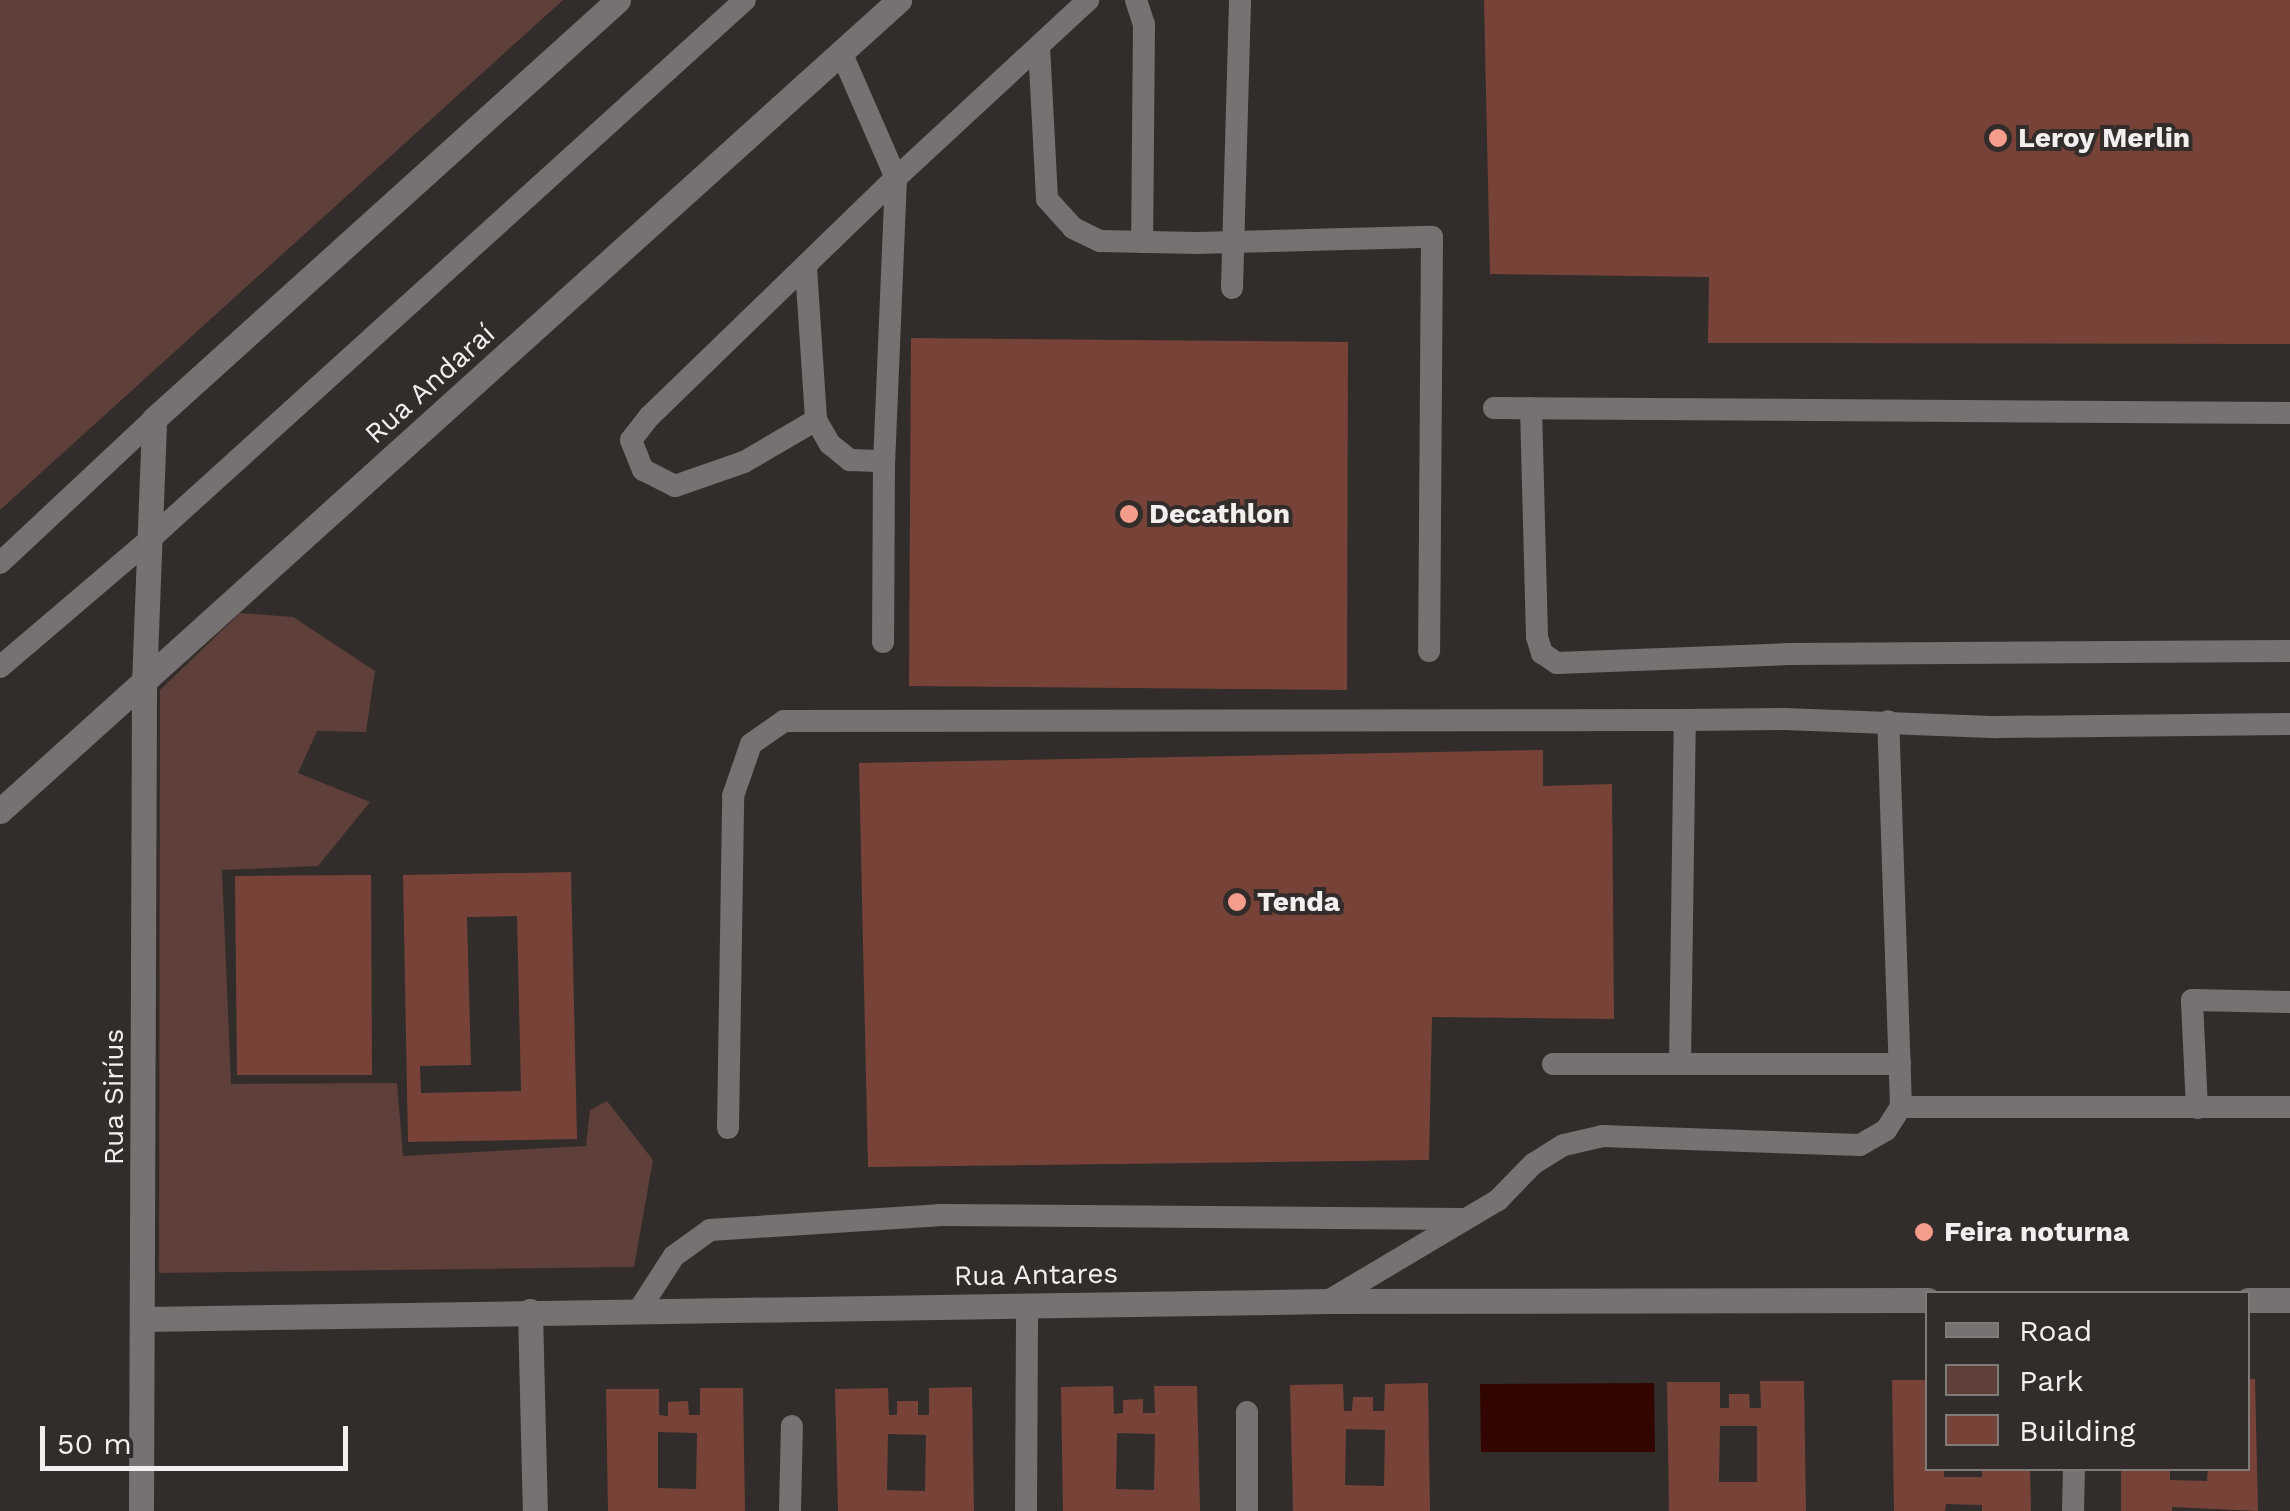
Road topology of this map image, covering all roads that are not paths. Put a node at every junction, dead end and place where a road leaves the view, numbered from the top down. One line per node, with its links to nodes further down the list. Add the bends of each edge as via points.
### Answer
1 (618, 0): 17 (street)
2 (745, 0): 20 (lane)
3 (899, 0): 8 (street, Rua Andaraí)
4 (1088, 0): 7 (lane)
5 (1136, 0): 10 (lane, via 1144,24)
6 (1240, 0): 11 (lane)
7 (1039, 46): 9 (lane); 10 (lane, via 1047,199 1073,228 1100,241)
8 (841, 52): 9 (lane); 26 (street, Rua Andaraí)
9 (896, 178): 12 (lane); 19 (lane)
10 (1142, 242): 11 (lane)
11 (1231, 244): 13 (lane); 24 (lane, via 1432,237)
12 (806, 268): 18 (lane); 18 (lane, via 631,440 643,470 675,486 744,462)
13 (1232, 288)
14 (1494, 408): 15 (lane)
15 (1532, 408): 16 (lane); 23 (lane, via 1537,637 1542,653 1557,663)
16 (2290, 413)
17 (154, 419): 20 (street, Rua Siríus); 21 (lane)
18 (816, 420): 19 (lane, via 850,460)
19 (884, 460): 22 (lane)
20 (149, 540): 25 (lane); 26 (street, Rua Siríus)
21 (0, 563)
22 (883, 642)
23 (2290, 650)
24 (1429, 651)
25 (0, 668)
26 (144, 684): 30 (street, Rua Andaraí); 47 (street, Rua Siríus)
27 (1685, 720): 28 (lane); 33 (lane); 38 (lane, via 784,721 752,744 733,796)
28 (1888, 721): 29 (lane, via 1998,727); 34 (lane)
29 (2290, 724)
30 (0, 811)
31 (2290, 1002): 37 (lane, via 2192,1000)
32 (1553, 1064): 33 (lane)
33 (1680, 1064): 34 (lane)
34 (1900, 1064): 35 (lane)
35 (1902, 1107): 37 (lane); 39 (lane, via 1886,1130 1860,1145 1602,1136 1564,1146 1533,1164 1498,1200)
36 (2290, 1107): 37 (lane)
37 (2197, 1108)
38 (728, 1128)
39 (1466, 1219): 43 (lane); 45 (lane, via 938,1214 710,1230 674,1256)
40 (1925, 1300): 43 (street, Rua Antares)
41 (2250, 1300): 42 (street)
42 (2290, 1300)
43 (1328, 1301): 44 (street, Rua Antares)
44 (1027, 1305): 45 (street, Rua Antares); 54 (lane)
45 (639, 1310): 46 (street, Rua Antares)
46 (530, 1311): 47 (street, Rua Antares); 52 (street)
47 (145, 1319): 51 (street, Rua Siríus)
48 (1247, 1412): 55 (lane)
49 (792, 1426): 53 (lane)
50 (2074, 1471): 56 (lane)
51 (142, 1511)
52 (535, 1511)
53 (790, 1511)
54 (1026, 1511)
55 (1247, 1511)
56 (2073, 1511)

